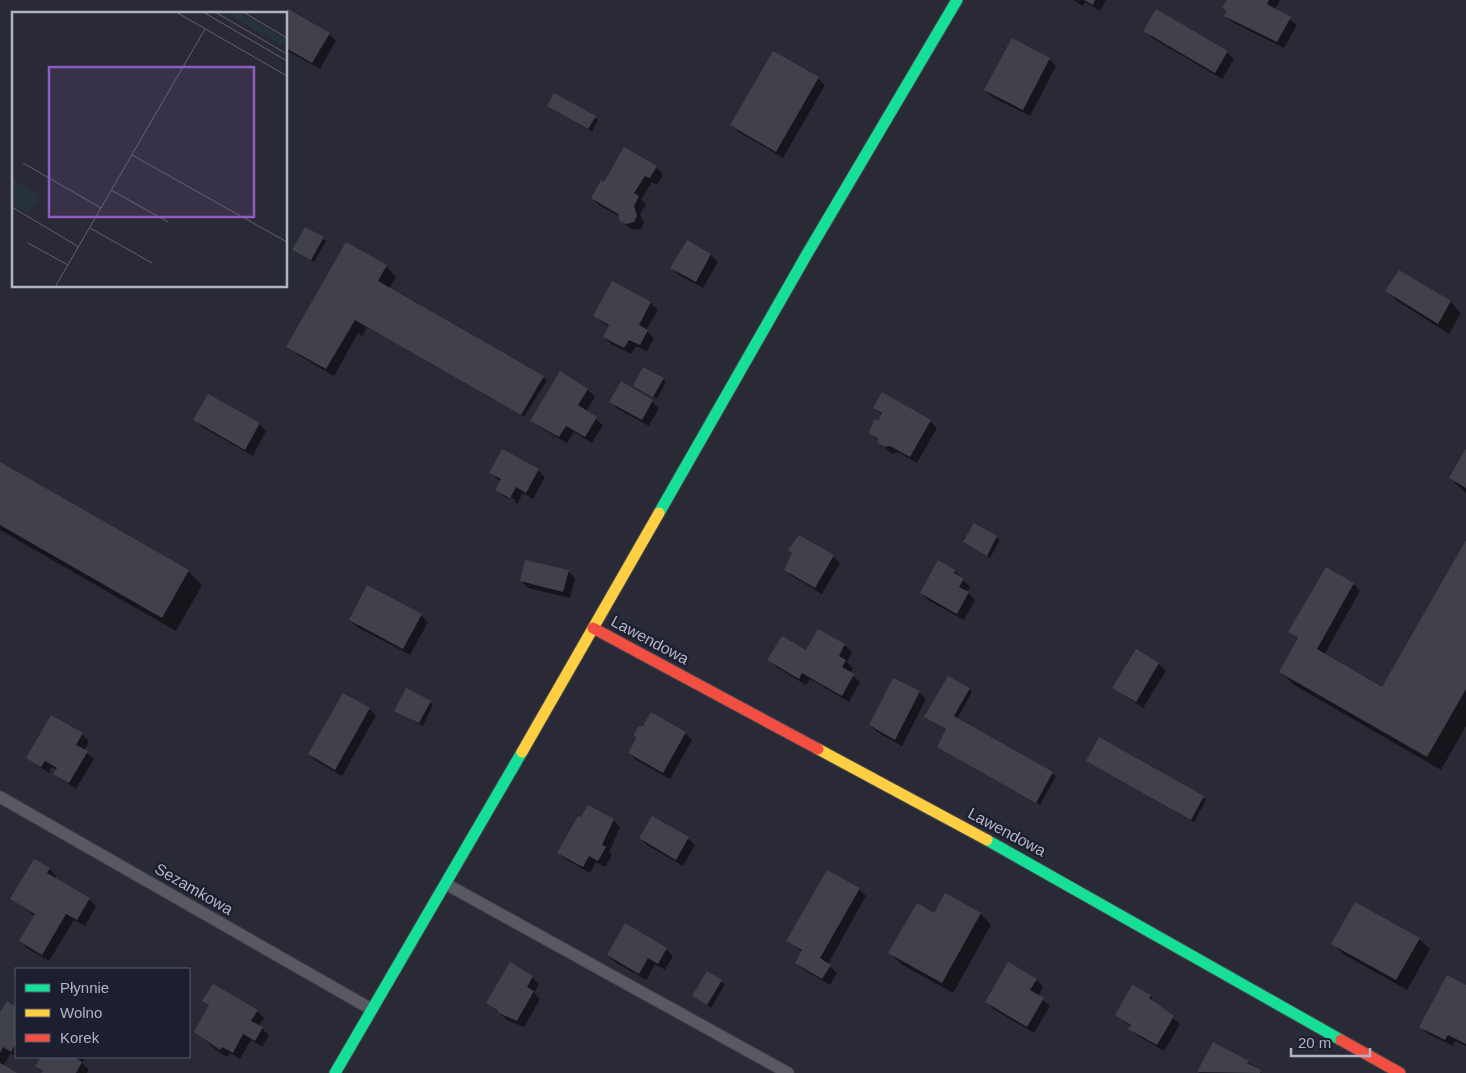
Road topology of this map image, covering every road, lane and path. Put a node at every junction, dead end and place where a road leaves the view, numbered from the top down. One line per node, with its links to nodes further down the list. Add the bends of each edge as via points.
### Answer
1 (957, 0): 2 (street)
2 (593, 628): 4 (street); 8 (street, Lawendowa, via 1035,866)
3 (0, 797): 5 (lane, Sezamkowa)
4 (446, 884): 5 (street); 7 (lane)
5 (371, 1009): 6 (street)
6 (335, 1073)
7 (788, 1073)
8 (1400, 1073)

